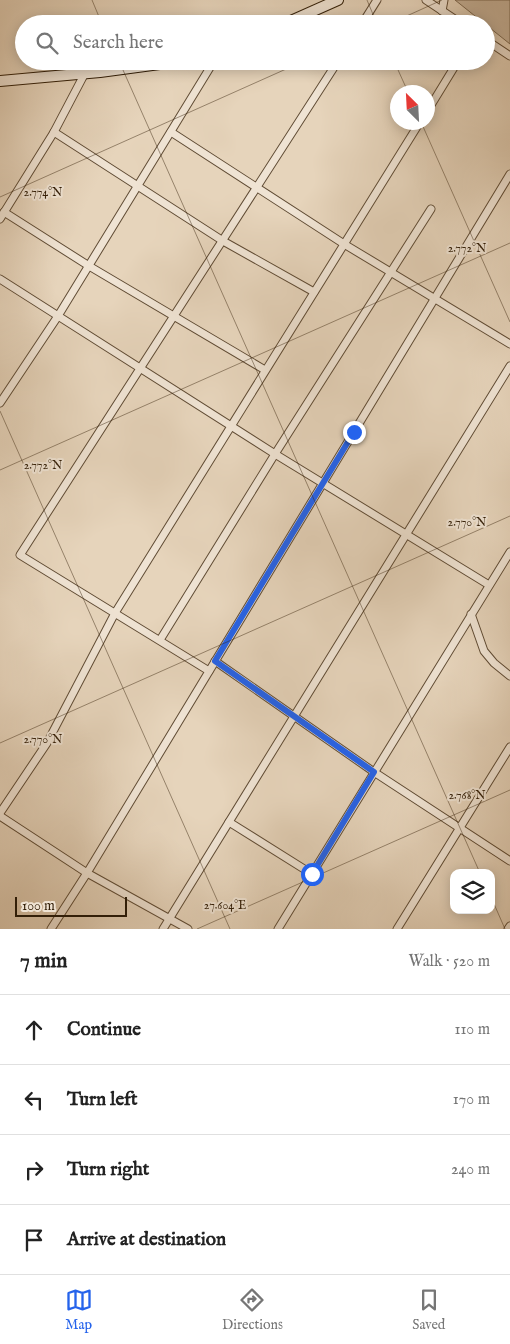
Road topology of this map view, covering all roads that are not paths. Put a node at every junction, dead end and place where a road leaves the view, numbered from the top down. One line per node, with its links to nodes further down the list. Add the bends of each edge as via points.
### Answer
1 (338, 0): 6 (main road)
2 (377, 0): 7 (street)
3 (426, 0): 5 (street)
4 (444, 0): 5 (street)
5 (442, 11): 8 (street)
6 (304, 15)
7 (368, 15)
8 (448, 15)
9 (495, 46): 10 (street)
10 (510, 56)
11 (110, 70): 15 (main road)
12 (208, 70): 20 (street)
13 (332, 70): 23 (street)
14 (452, 70): 17 (street)
15 (86, 73): 16 (main road); 19 (street)
16 (0, 81)
17 (435, 99)
18 (415, 130): 28 (street)
19 (54, 132): 22 (street); 25 (street)
20 (170, 132): 22 (street); 23 (street)
21 (510, 174): 33 (street)
22 (138, 187): 27 (street); 29 (street)
23 (258, 187): 27 (street); 28 (street)
24 (431, 209): 30 (street)
25 (4, 212): 26 (street); 29 (street)
26 (0, 219)
27 (224, 241): 32 (street); 35 (street)
28 (344, 244): 30 (street); 32 (street)
29 (89, 266): 34 (street); 35 (street)
30 (391, 272): 33 (street); 42 (street)
31 (0, 279): 34 (street)
32 (314, 292): 39 (street)
33 (434, 299): 36 (street); 43 (street)
34 (58, 316): 38 (street); 40 (street)
35 (175, 316): 38 (street); 39 (street)
36 (510, 344)
37 (510, 366): 44 (street)
38 (142, 370): 41 (street); 47 (street, via 20,554)
39 (265, 370): 41 (street)
40 (0, 403)
41 (231, 426): 42 (street); 47 (street)
42 (275, 454): 43 (street); 49 (street)
43 (323, 482): 44 (street); 50 (street)
44 (408, 534): 46 (street); 53 (street)
45 (510, 552): 46 (street)
46 (489, 585): 48 (street)
47 (115, 613): 49 (street); 56 (street, via 48,743)
48 (471, 614): 52 (street, via 484,650); 55 (street)
49 (160, 640): 51 (street)
50 (215, 661): 51 (street); 53 (street)
51 (209, 670): 60 (street)
52 (510, 676)
53 (294, 717): 55 (street); 57 (street)
54 (510, 747): 58 (street)
55 (374, 772): 58 (street); 61 (street)
56 (0, 814): 60 (street)
57 (229, 822): 61 (street); 62 (street)
58 (461, 826): 59 (street); 67 (street)
59 (510, 861)
60 (88, 873): 62 (street); 63 (street)
61 (312, 874): 66 (street)
62 (170, 918): 64 (street); 65 (street)
63 (50, 929)
64 (162, 929)
65 (188, 929)
66 (278, 929)
67 (397, 929)

